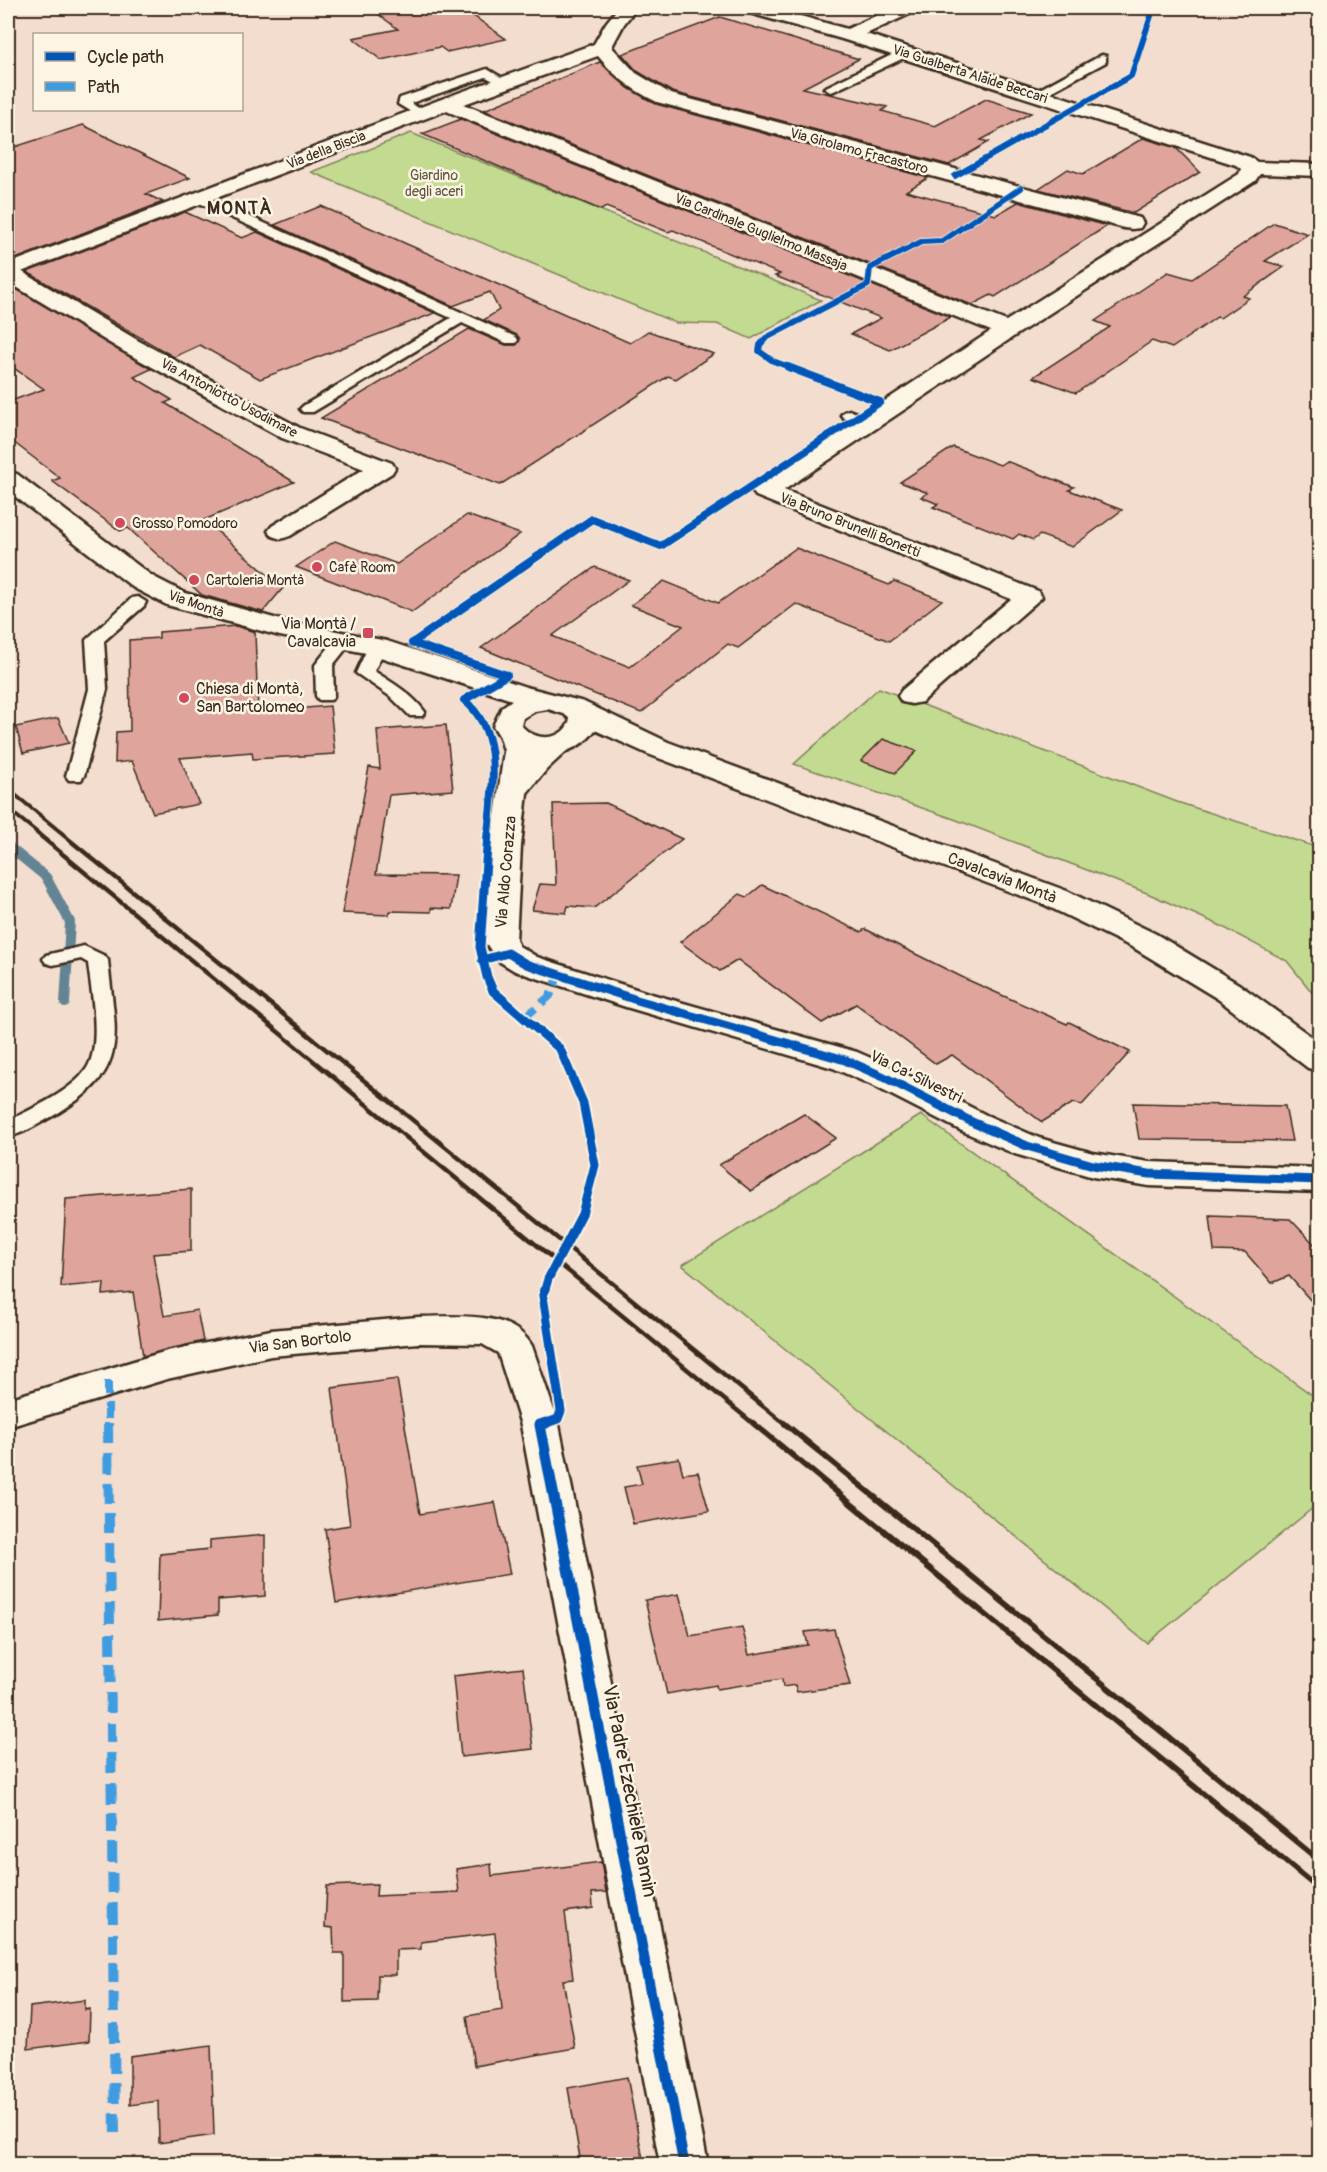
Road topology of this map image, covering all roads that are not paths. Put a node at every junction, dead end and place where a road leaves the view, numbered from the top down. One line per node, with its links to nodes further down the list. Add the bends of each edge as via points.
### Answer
1 (627, 8): 5 (street)
2 (753, 8): 4 (street, Via Gualberta Alaide Beccari)
3 (907, 8): 4 (street)
4 (849, 35): 6 (street, Via Gualberta Alaide Beccari)
5 (602, 48): 8 (street, Via della Biscia); 16 (street, Via Girolamo Fracastoro, via 622,74 664,98)
6 (904, 53): 9 (lane); 10 (street, Via Gualberta Alaide Beccari)
7 (1102, 58): 10 (lane)
8 (506, 83): 11 (street, Via della Biscia); 12 (lane, via 488,73 404,101)
9 (830, 88)
10 (1035, 95): 13 (street, Via Gualberta Alaide Beccari, via 1242,161)
11 (446, 104): 12 (street, Via della Biscia); 19 (street, Via Cardinale Guglielmo Massaja)
12 (421, 114): 15 (street, Via della Biscia)
13 (1252, 168): 14 (street); 19 (street, via 1248,177 1221,195)
14 (1320, 170)
15 (200, 198): 17 (street, Via della Biscia); 18 (lane)
16 (1132, 224)
17 (8, 272): 23 (street, Via Antoniotto Usodimare, via 291,433 383,468)
18 (461, 318): 20 (lane); 21 (lane)
19 (1008, 330): 29 (street, Via Bruno Brunelli Bonetti, via 859,419 765,491 1029,597)
20 (511, 340)
21 (308, 409)
22 (8, 479): 25 (street, Via Montà, via 156,590 206,609)
23 (281, 531)
24 (138, 602): 36 (lane, via 95,640 98,689)
25 (344, 640): 26 (street, Via Montà); 28 (lane, via 324,665)
26 (377, 647): 27 (street, Via Montà); 31 (lane, via 365,673 397,693)
27 (417, 660): 30 (street, Via Montà); 33 (street, Via Montà, via 490,703)
28 (325, 696)
29 (912, 696)
30 (548, 701): 32 (street, via 572,706); 33 (street, via 518,708)
31 (416, 712)
32 (580, 712): 34 (street, via 584,726); 35 (street, Cavalcavia Montà)
33 (511, 728): 34 (street, via 535,745); 37 (street, Via Aldo Corazza, via 518,751)
34 (566, 742): 35 (street, Cavalcavia Montà, via 595,740); 37 (street, via 537,763)
35 (657, 748): 40 (street, Cavalcavia Montà, via 1056,898 1145,941 1229,992)
36 (75, 776)
37 (514, 789): 38 (street, Via Aldo Corazza, via 500,922 500,940)
38 (508, 953): 42 (street, Via Ca' Silvestri, via 526,964 637,1000 845,1060 1027,1146 1093,1165 1149,1174)
39 (53, 959): 41 (lane, via 84,952 98,960 105,1037 97,1070 71,1094)
40 (1320, 1060)
41 (8, 1130)
42 (1320, 1180)
43 (8, 1413): 44 (street, Via San Bortolo, via 167,1365 271,1343 418,1330 482,1331 501,1336 514,1346)
44 (540, 1425): 45 (street, Via Padre Ezechiele Ramin)
45 (684, 2164)

